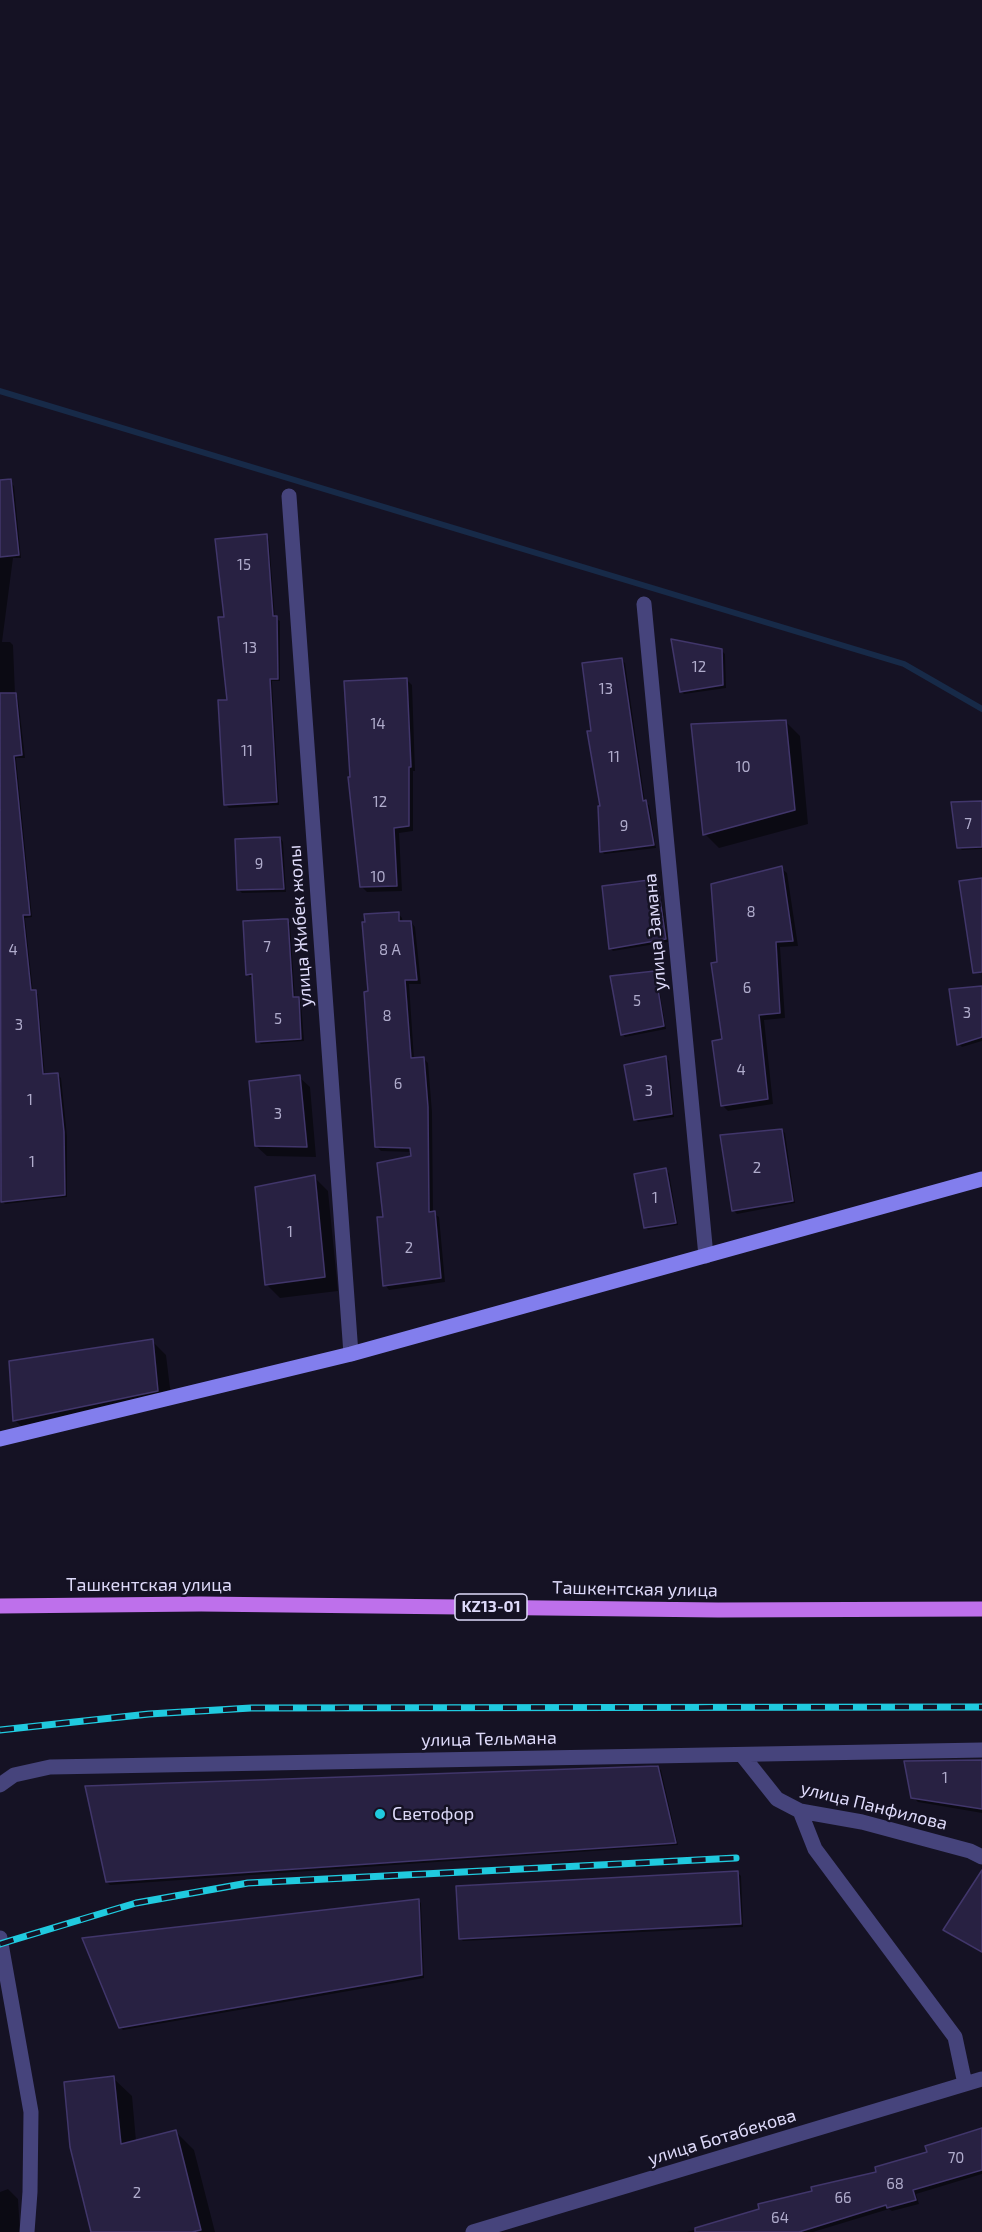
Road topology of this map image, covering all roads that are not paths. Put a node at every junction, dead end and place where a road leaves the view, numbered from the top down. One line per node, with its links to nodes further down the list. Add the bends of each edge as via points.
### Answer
1 (289, 496): 5 (street, улица Жибек жолы)
2 (644, 604): 4 (street, улица Замана)
3 (982, 1179): 4 (main road)
4 (706, 1256): 5 (main road)
5 (351, 1354): 6 (main road)
6 (0, 1439)
7 (0, 1606): 8 (main road, Ташкентская улица / KZ13-01)
8 (982, 1609)
9 (982, 1750): 10 (street, улица Тельмана)
10 (742, 1755): 11 (street, улица Тельмана, via 50,1767 14,1775); 12 (street, улица Панфилова, via 777,1799)
11 (0, 1785)
12 (800, 1812): 13 (street, улица Панфилова, via 862,1822); 16 (street, via 815,1849 955,2037)
13 (982, 1857)
14 (0, 1938): 17 (street, via 31,2112)
15 (982, 2079): 16 (street, улица Ботабекова)
16 (965, 2084): 18 (street, улица Ботабекова)
17 (27, 2232)
18 (473, 2232)

